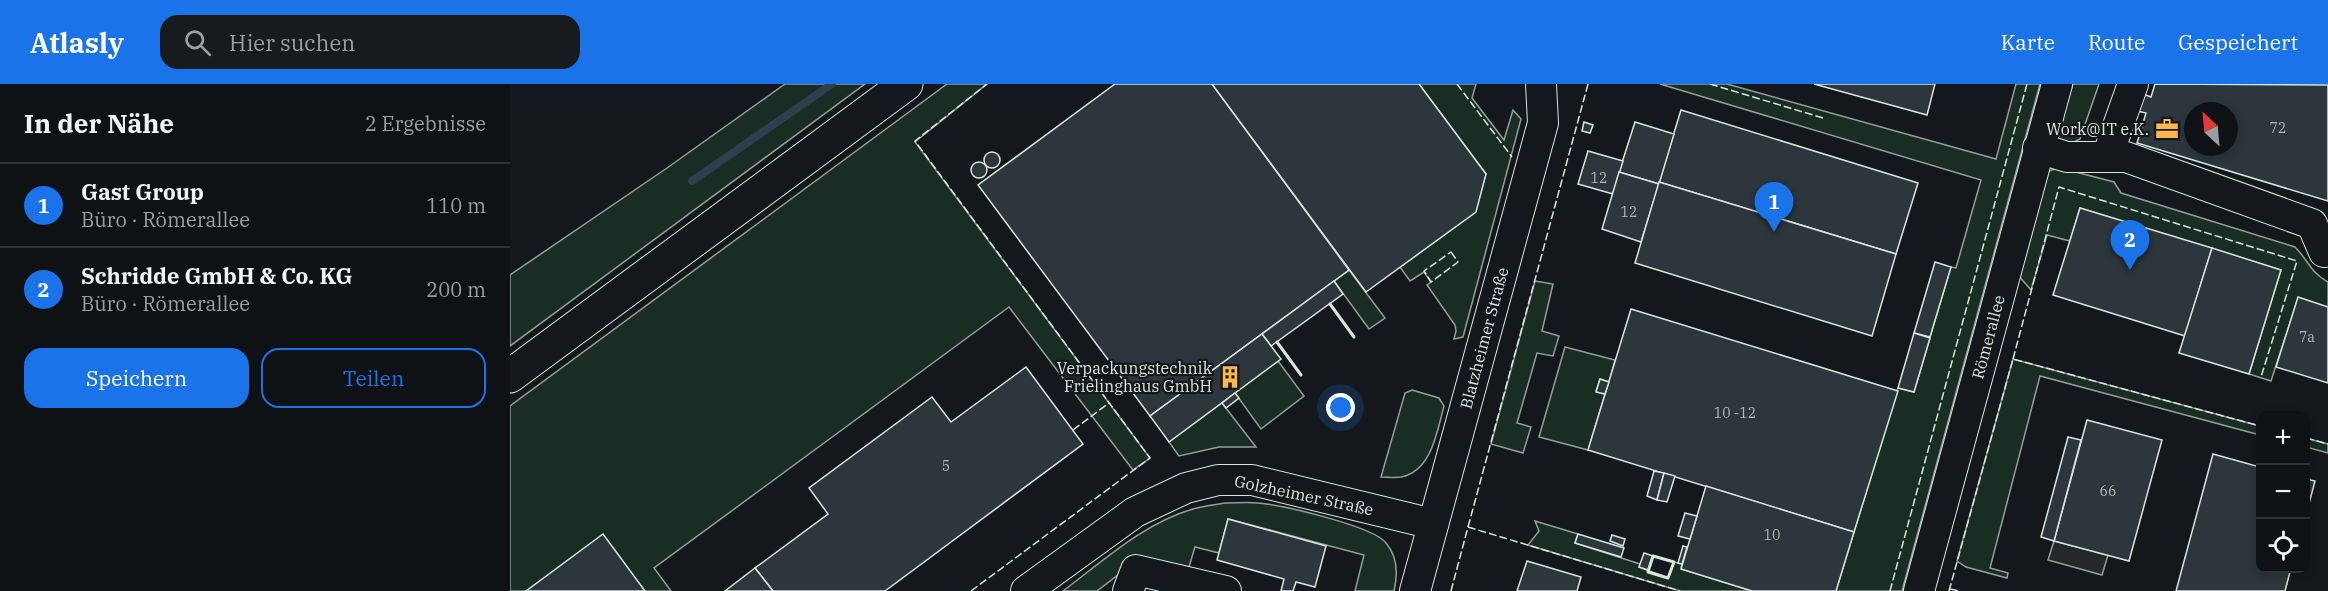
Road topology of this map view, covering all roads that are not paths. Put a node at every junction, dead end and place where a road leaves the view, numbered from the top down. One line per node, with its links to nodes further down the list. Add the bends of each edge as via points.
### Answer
1 (906, 84): 8 (main road)
2 (1541, 84): 9 (street, Blatzheimer Straße, via 1544,123)
3 (2057, 84): 5 (street, Römerallee)
4 (2133, 84): 6 (street)
5 (2038, 148): 6 (street, via 2067,157); 14 (street, Römerallee)
6 (2107, 157): 7 (street, via 2126,157 2312,225)
7 (2324, 252)
8 (510, 376)
9 (1433, 524): 10 (street, Golzheimer Straße, via 1252,480 1218,480 1186,488 1141,509); 13 (street, Blatzheimer Straße)
10 (1026, 591)
11 (1128, 591): 12 (street, via 1136,570)
12 (1226, 591)
13 (1415, 591)
14 (1919, 591)

